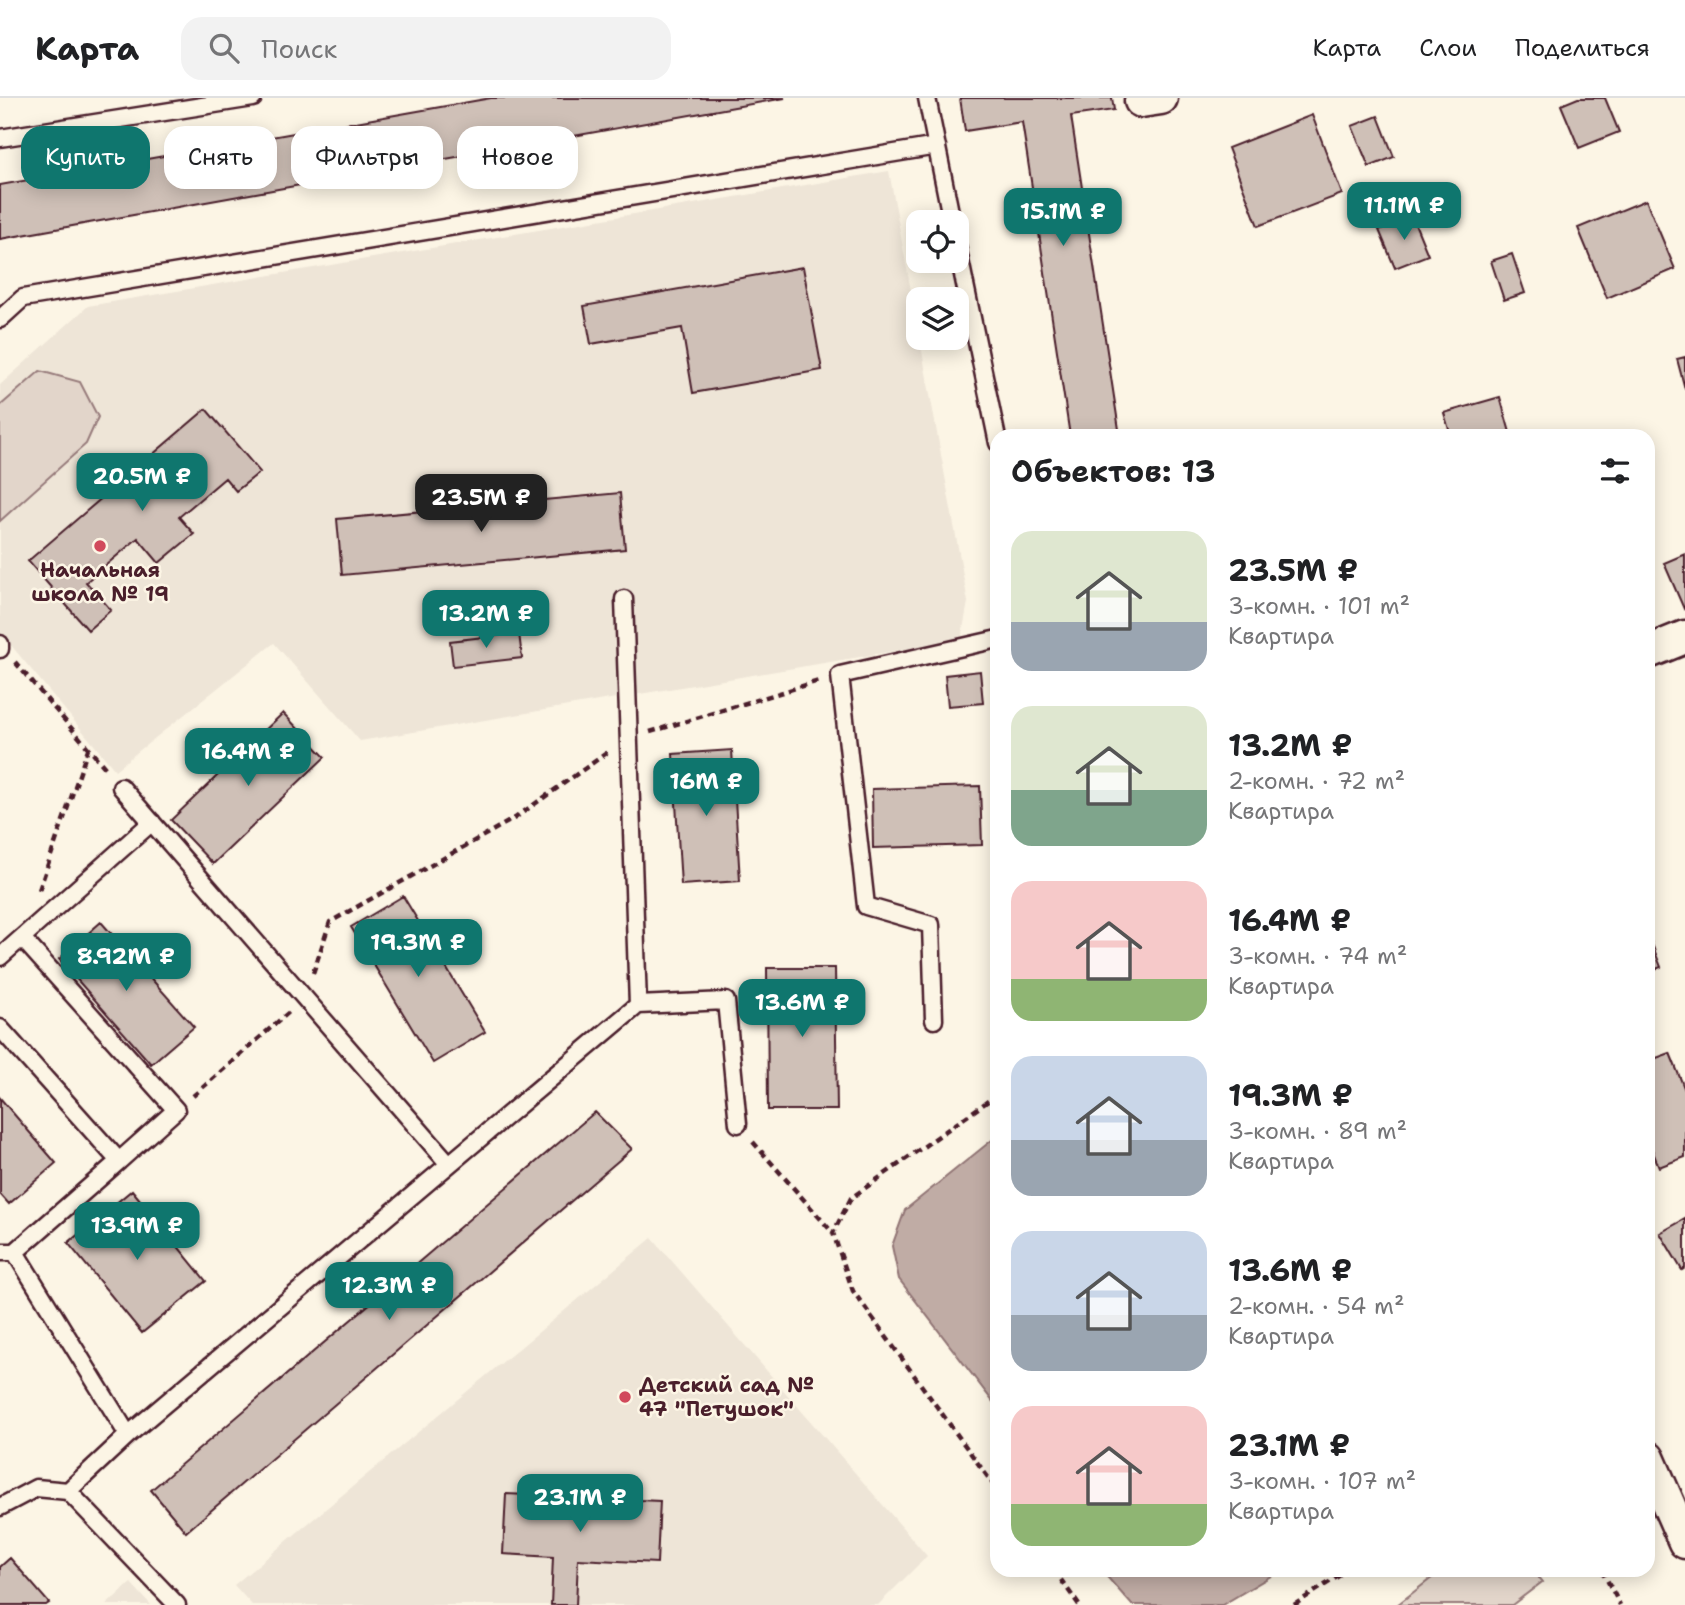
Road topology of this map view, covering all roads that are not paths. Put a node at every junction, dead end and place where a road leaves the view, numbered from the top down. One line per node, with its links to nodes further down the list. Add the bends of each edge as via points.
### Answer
1 (253, 98): 3 (lane)
2 (927, 98): 4 (lane)
3 (0, 138)
4 (937, 146): 5 (lane); 7 (lane, via 23,298)
5 (950, 210)
6 (963, 273): 8 (lane)
7 (0, 319)
8 (995, 429)
9 (624, 599): 17 (lane)
10 (1685, 637): 12 (street)
11 (990, 641): 18 (lane, via 840,675 866,906 932,925)
12 (1655, 649)
13 (121, 787): 14 (lane)
14 (152, 822): 15 (lane); 22 (lane)
15 (22, 938): 16 (lane); 21 (lane, via 176,1110)
16 (0, 957)
17 (639, 1005): 20 (lane, via 726,1001); 22 (lane)
18 (934, 1020)
19 (0, 1028): 21 (lane)
20 (737, 1124)
21 (119, 1161): 23 (lane)
22 (449, 1164): 24 (lane)
23 (8, 1252): 24 (lane)
24 (128, 1435): 26 (lane)
25 (1655, 1474): 28 (street)
26 (68, 1491): 27 (lane, via 36,1488); 29 (lane)
27 (0, 1507)
28 (1685, 1542)
29 (177, 1605)

